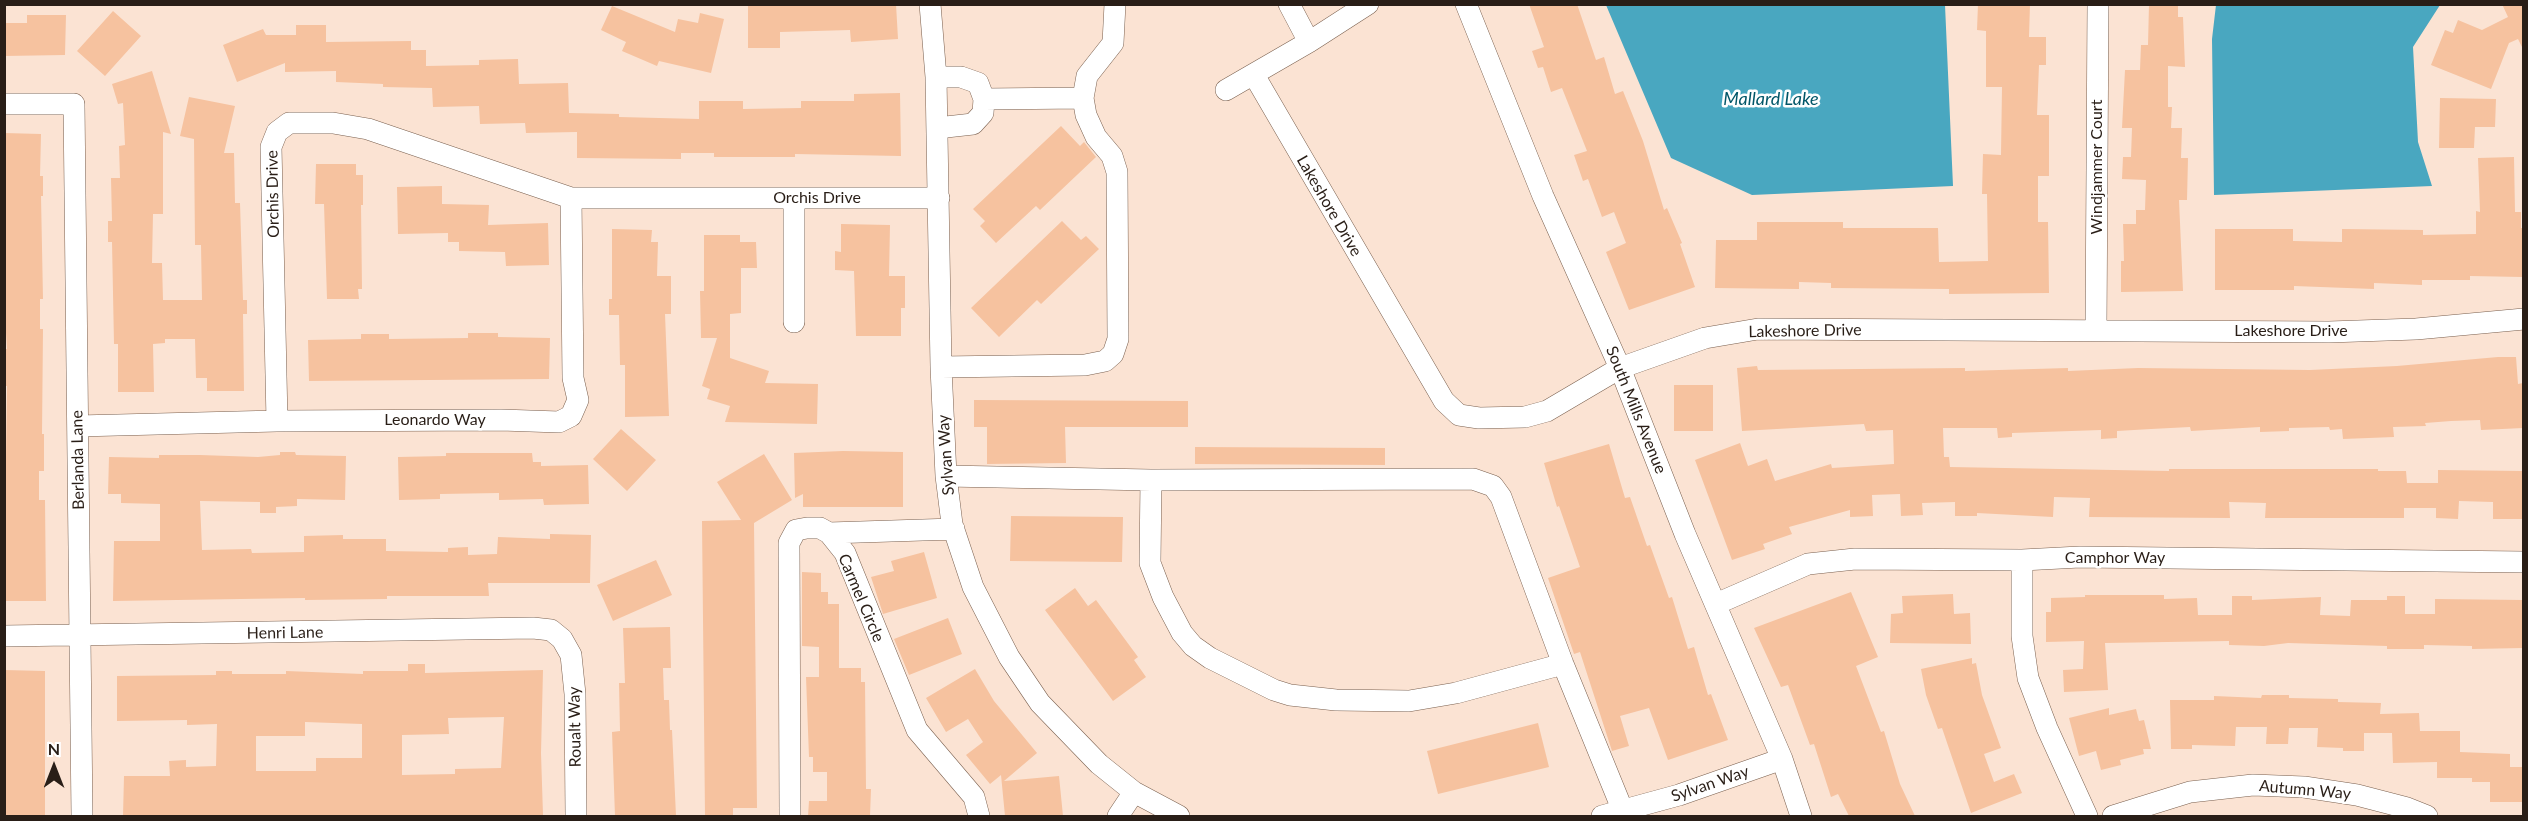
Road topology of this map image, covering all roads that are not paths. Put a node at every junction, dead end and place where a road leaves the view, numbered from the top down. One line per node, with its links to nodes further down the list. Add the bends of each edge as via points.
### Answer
1 (930, 4): 9 (street, Sylvan Way)
2 (1115, 4): 11 (street, via 1113,43 1087,76)
3 (1289, 4): 7 (street)
4 (1368, 4): 7 (street)
5 (1466, 4): 22 (street, South Mills Avenue)
6 (2098, 4): 20 (street, Windjammer Court)
7 (1309, 42): 8 (street)
8 (1254, 75): 10 (street); 22 (street, Lakeshore Drive, via 1452,411 1479,418 1525,417 1547,411)
9 (936, 77): 12 (street, via 961,77 978,83); 14 (street, Sylvan Way)
10 (1226, 90)
11 (1083, 98): 12 (street); 21 (street, via 1096,137 1112,156 1117,172 1118,339 1113,354 1105,361 1085,365)
12 (984, 99): 14 (street, via 983,112 973,124)
13 (4, 104): 24 (street, Berlanda Lane, via 74,104)
14 (937, 128): 17 (street, Sylvan Way)
15 (571, 198): 16 (street, Orchis Drive); 23 (street, Leonardo Way, via 573,378 578,400 571,416 559,422 542,423); 23 (street, Orchis Drive, via 368,129 311,122 289,123 277,132 270,147)
16 (794, 198): 17 (street, Orchis Drive); 19 (street)
17 (939, 198): 21 (street, Sylvan Way)
18 (2523, 319): 20 (street, Lakeshore Drive, via 2361,331)
19 (794, 322)
20 (2096, 330): 22 (street, Lakeshore Drive, via 1758,329 1705,338)
21 (941, 367): 25 (street, Sylvan Way)
22 (1620, 368): 31 (street, South Mills Avenue)
23 (277, 421): 24 (street, Leonardo Way)
24 (78, 426): 33 (street, Berlanda Lane)
25 (946, 476): 26 (street); 27 (street, Sylvan Way)
26 (1151, 480): 35 (street, via 1473,479 1493,486 1501,497); 35 (street, via 1150,563 1182,633 1210,658 1274,690 1336,700 1409,701 1456,693)
27 (954, 529): 28 (street); 37 (street, Sylvan Way, via 973,587 1009,657 1040,703 1092,758)
28 (829, 533): 41 (street, via 820,528 796,530 789,543); 42 (street, Carmel Circle, via 845,553 917,730 974,796)
29 (2022, 560): 30 (street, Camphor Way, via 2080,557); 31 (street, Camphor Way, via 1855,559 1808,564); 47 (street, via 2022,636 2028,678)
30 (2523, 562)
31 (1716, 604): 36 (street, South Mills Avenue)
32 (4, 636): 33 (street, Henri Lane)
33 (80, 637): 34 (street, Henri Lane, via 533,628 551,630); 39 (street, Berlanda Lane)
34 (562, 639): 40 (street, Roualt Way, via 571,655 576,694)
35 (1563, 664): 38 (street)
36 (1782, 759): 38 (street, Sylvan Way); 46 (street, South Mills Avenue)
37 (1134, 792): 43 (street); 44 (street, Sylvan Way)
38 (1625, 814): 45 (street, Sylvan Way)
39 (82, 816)
40 (576, 816)
41 (790, 816)
42 (979, 816)
43 (1118, 816)
44 (1179, 816)
45 (1602, 816)
46 (1802, 816)
47 (2087, 816)
48 (2113, 816): 49 (street, Autumn Way, via 2190,792 2253,785 2357,795)
49 (2427, 816)

